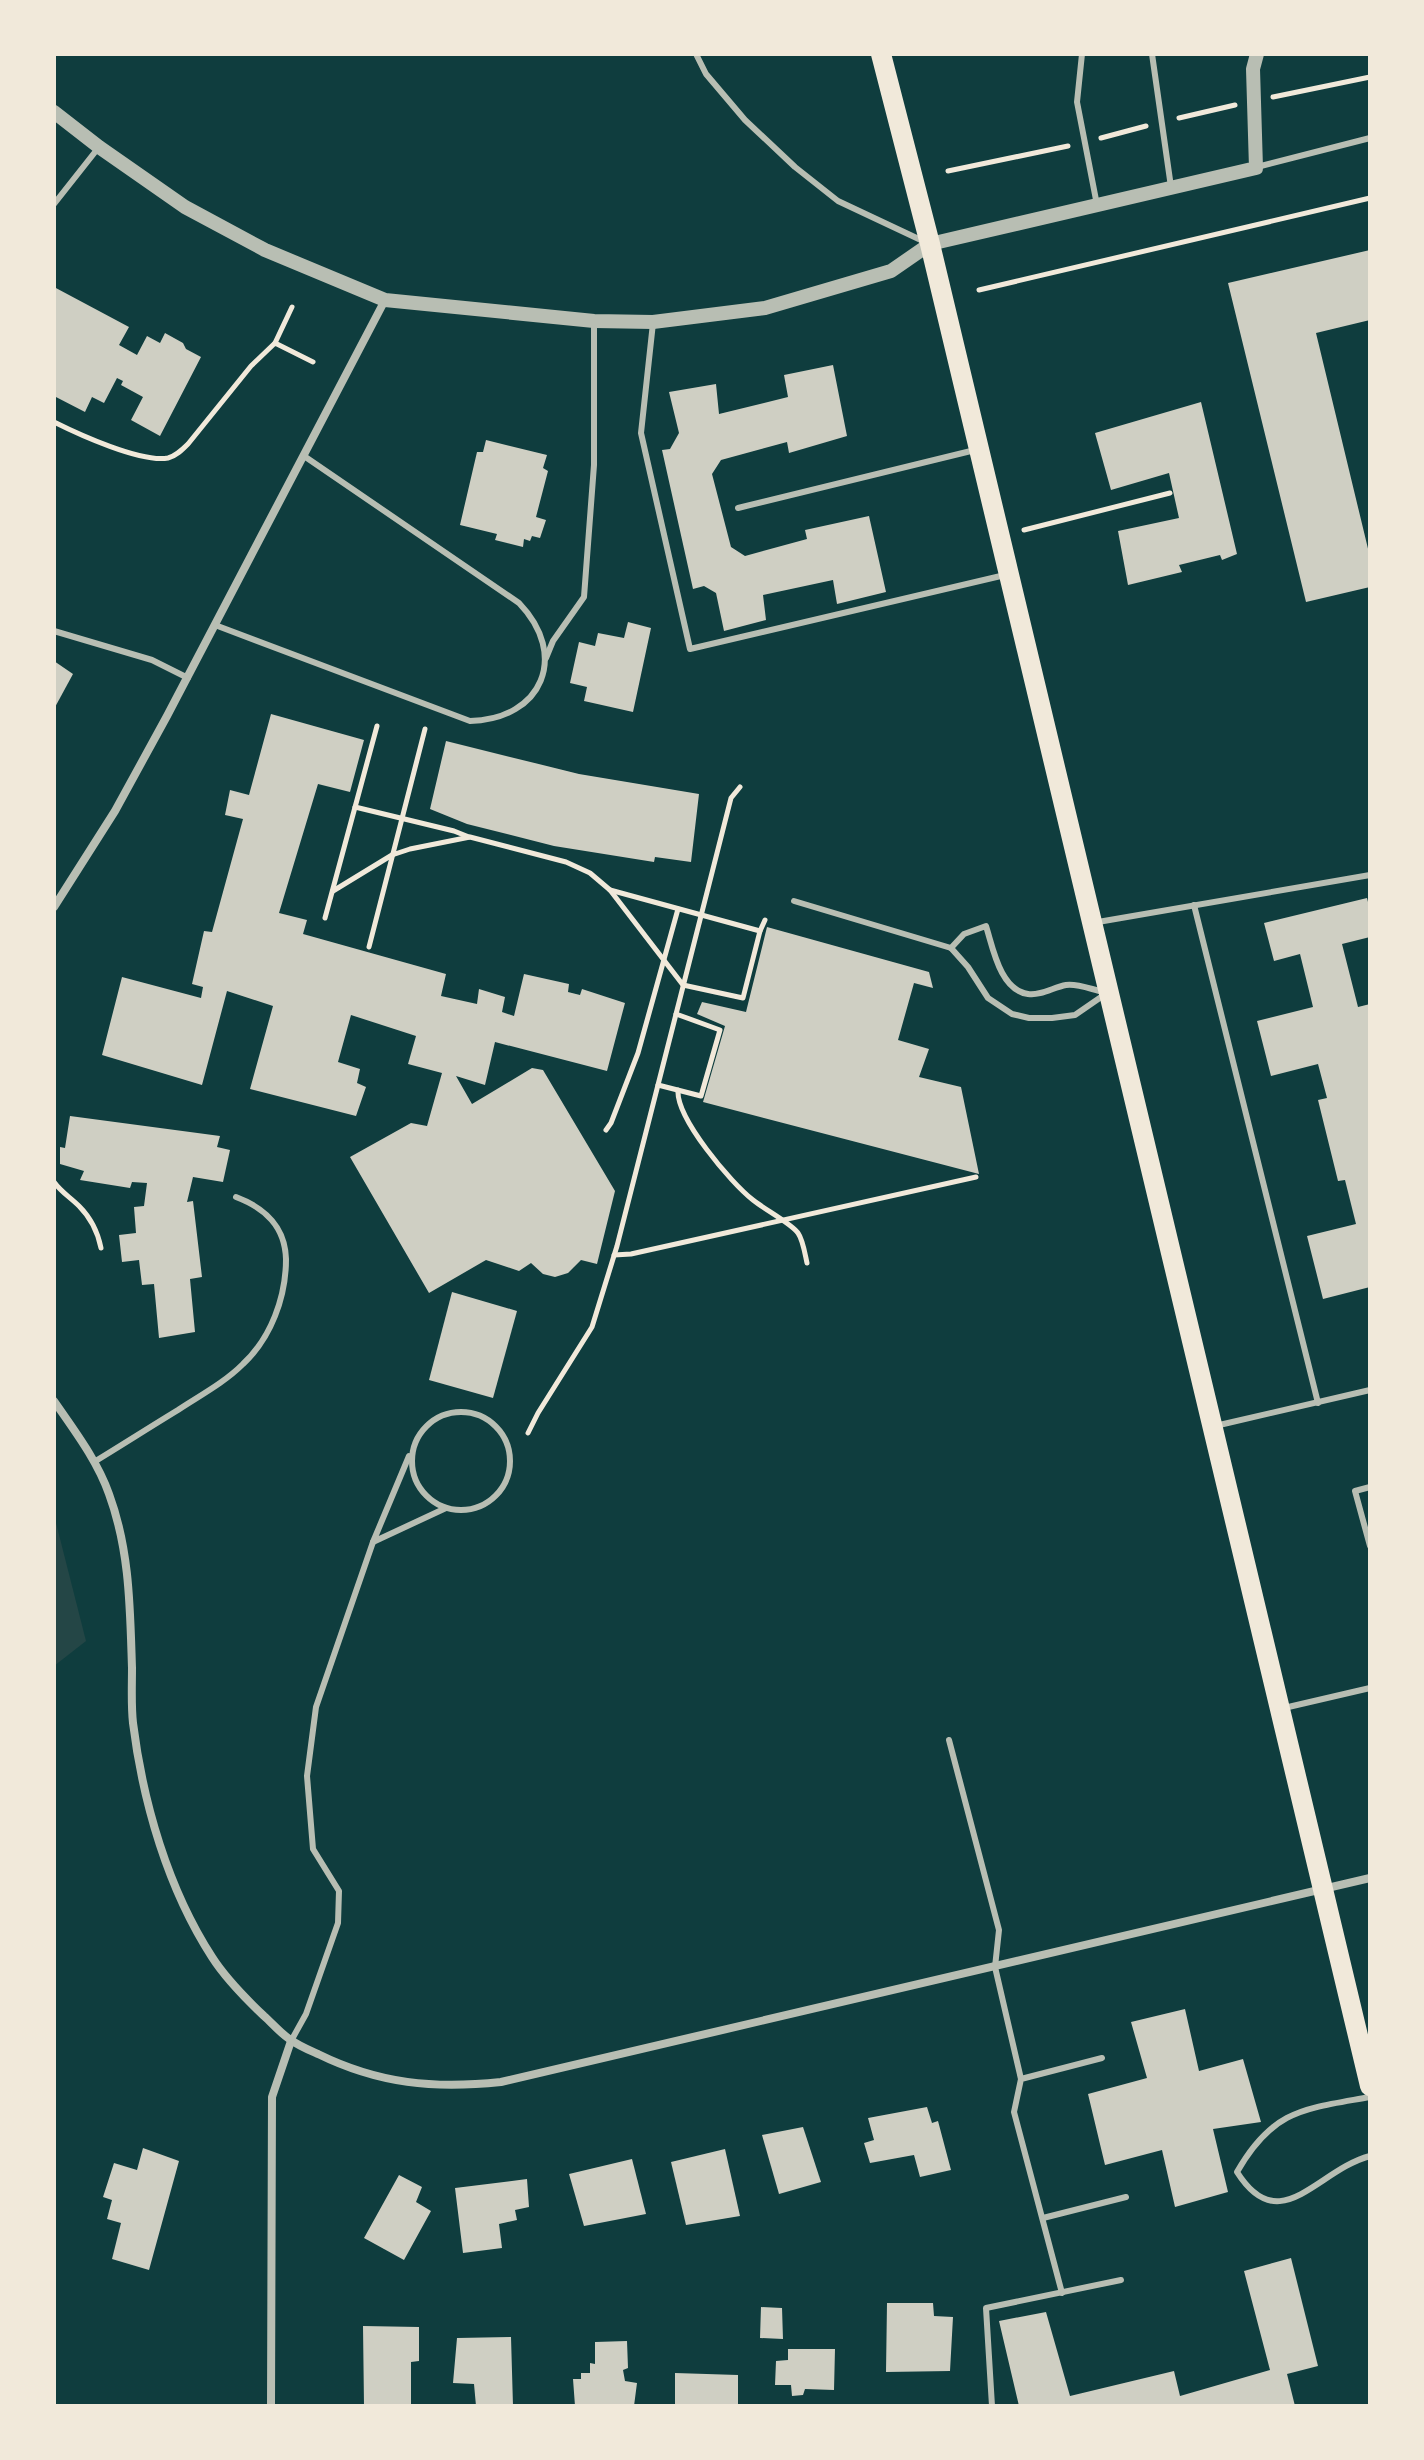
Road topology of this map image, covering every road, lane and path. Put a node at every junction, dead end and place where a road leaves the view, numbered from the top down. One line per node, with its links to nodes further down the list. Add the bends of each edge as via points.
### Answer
1 (696, 54): 14 (lane, via 745,120 795,167 838,201)
2 (881, 54): 14 (main road)
3 (1082, 54): 13 (lane, via 1077,102)
4 (1152, 54): 10 (lane)
5 (1257, 54): 9 (street)
6 (54, 112): 8 (street)
7 (1370, 138): 9 (lane)
8 (99, 147): 12 (lane); 16 (street, via 185,207 265,250)
9 (1256, 168): 10 (street)
10 (1171, 187): 13 (street)
11 (1370, 198): 15 (path)
12 (54, 204)
13 (1097, 205): 14 (street)
14 (930, 244): 19 (street, via 891,271 765,308); 23 (main road)
15 (979, 290)
16 (385, 300): 18 (street); 24 (street)
17 (292, 307): 20 (path)
18 (594, 321): 19 (street); 31 (lane, via 594,465 584,597)
19 (653, 322): 28 (lane, via 641,433 690,649)
20 (275, 343): 21 (path); 22 (path, via 188,444 169,458 136,455)
21 (313, 362)
22 (54, 422)
23 (979, 450): 26 (lane); 27 (main road)
24 (304, 456): 29 (street); 31 (lane, via 519,603 534,618)
25 (1170, 493): 27 (path)
26 (738, 508)
27 (999, 537): 28 (main road)
28 (1008, 574): 50 (main road)
29 (215, 625): 31 (lane, via 470,721 512,713 529,699); 32 (street)
30 (54, 631): 32 (lane, via 152,660)
31 (546, 659)
32 (188, 678): 45 (street, via 115,811)
33 (377, 726): 36 (path)
34 (425, 729): 37 (path)
35 (740, 787): 47 (path, via 731,798)
36 (355, 807): 37 (path); 42 (path)
37 (402, 818): 38 (path); 39 (path)
38 (470, 837): 39 (path); 41 (path, via 566,862)
39 (392, 855): 42 (path); 52 (path)
40 (1370, 875): 44 (lane)
41 (610, 890): 46 (path); 54 (path)
42 (333, 891): 48 (path)
43 (794, 901): 53 (lane)
44 (1194, 905): 50 (lane); 70 (lane)
45 (54, 907)
46 (678, 909): 47 (path); 54 (path)
47 (701, 915): 51 (path); 55 (path)
48 (325, 918)
49 (765, 920): 51 (path)
50 (1092, 923): 56 (main road)
51 (760, 931): 55 (path, via 743,998)
52 (369, 947)
53 (951, 948): 56 (lane, via 988,998 1012,1014 1075,1015); 56 (lane, via 964,934 986,926 1000,971 1027,994 1068,984)
54 (663, 960): 55 (path); 60 (path, via 638,1053)
55 (683, 985): 57 (path)
56 (1107, 993): 71 (main road)
57 (676, 1014): 58 (path); 59 (path, via 720,1030 701,1096)
58 (658, 1085): 59 (path); 66 (path)
59 (678, 1090): 64 (path, via 684,1112 718,1164 750,1198)
60 (606, 1130)
61 (976, 1177): 64 (path)
62 (54, 1182): 65 (path, via 89,1219)
63 (236, 1197): 74 (lane, via 257,1205 275,1223 285,1252 286,1281 261,1343 221,1382)
64 (782, 1221): 66 (path); 67 (path, via 798,1233)
65 (101, 1248)
66 (614, 1255): 72 (path, via 592,1327)
67 (807, 1263)
68 (1370, 1390): 70 (lane)
69 (55, 1403): 74 (street)
70 (1318, 1403): 71 (lane)
71 (1212, 1427): 80 (main road)
72 (528, 1433)
73 (412, 1449): 76 (lane, via 411,1464 422,1491); 76 (lane, via 431,1421 463,1410 479,1414 504,1436 510,1452 505,1485 479,1507); 77 (lane)
74 (94, 1462): 85 (street, via 109,1493 127,1565 133,1719 148,1803 168,1866 213,1959)
75 (1370, 1487): 78 (lane, via 1355,1491)
76 (446, 1508): 77 (lane)
77 (373, 1542): 85 (lane, via 316,1707 307,1776 313,1849 339,1891 338,1923)
78 (1370, 1546)
79 (1370, 1688): 80 (lane)
80 (1279, 1709): 83 (main road)
81 (949, 1740): 84 (lane, via 999,1930)
82 (1370, 1878): 83 (street)
83 (1323, 1889): 84 (street); 88 (main road)
84 (995, 1967): 85 (street, via 475,2085 425,2086 380,2077); 87 (lane)
85 (291, 2041): 95 (street, via 272,2097)
86 (1102, 2058): 87 (lane)
87 (1021, 2079): 92 (lane, via 1014,2112)
88 (1370, 2086)
89 (1370, 2097): 90 (lane, via 1281,2119 1252,2146 1237,2172 1249,2191 1274,2202 1290,2201 1354,2160)
90 (1370, 2156)
91 (1126, 2197): 92 (lane)
92 (1043, 2218): 94 (lane)
93 (1121, 2280): 94 (lane)
94 (1062, 2293): 96 (lane, via 986,2308)
95 (271, 2406)
96 (992, 2406)

